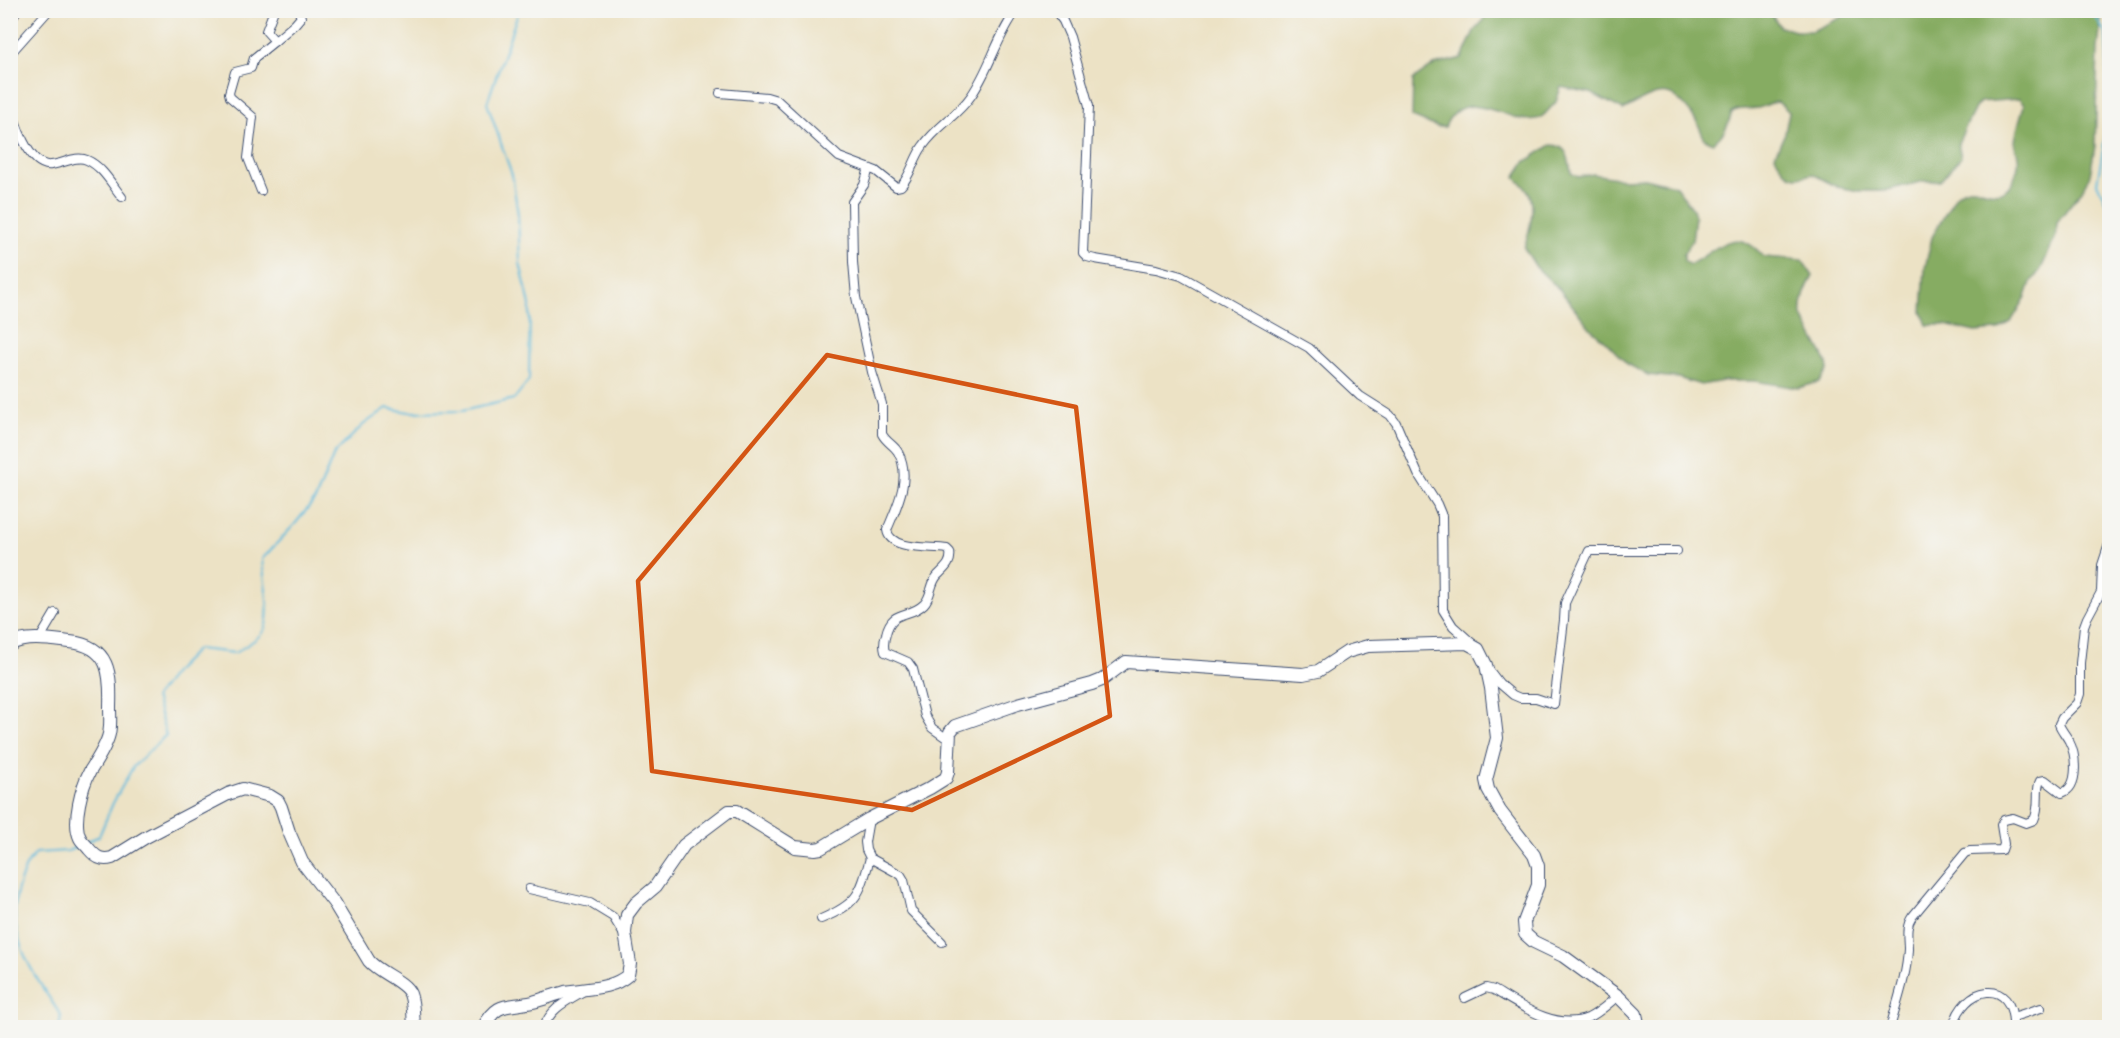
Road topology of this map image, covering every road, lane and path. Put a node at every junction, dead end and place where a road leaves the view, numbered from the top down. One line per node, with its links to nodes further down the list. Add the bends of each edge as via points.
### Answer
1 (17, 10): 7 (street)
2 (49, 10): 9 (street)
3 (274, 10): 8 (street, via 266,31)
4 (298, 10): 8 (street, via 301,17)
5 (1017, 10): 12 (street, via 971,96 924,144 901,186 896,187)
6 (1055, 10): 20 (street, via 1070,37 1089,106 1083,253 1095,259 1181,276 1308,348 1360,396 1390,415 1442,516 1443,610 1452,626)
7 (10, 21)
8 (275, 40): 13 (street, via 254,58 251,68 235,72 229,93 253,117 248,158)
9 (10, 54)
10 (720, 93): 12 (street, via 777,100 839,157)
11 (10, 103): 14 (street, via 24,142 38,160 50,166 82,158 90,161)
12 (869, 168): 22 (street, via 864,185 852,202 853,262 856,297 882,404 882,434 895,447 904,465 904,483 888,537 902,545 947,549 951,558 936,577 923,605 892,619 883,647 913,669 925,716 932,728)
13 (261, 191)
14 (122, 197)
15 (2109, 542): 38 (street, via 2102,565 2101,592 2084,626 2080,694 2059,724 2072,751 2072,785 2062,793 2040,781 2034,820 2004,820 2002,850 1965,853 1912,917 1907,927 1905,971)
16 (1677, 551): 21 (street, via 1589,551 1564,608 1554,704 1513,695)
17 (55, 613): 18 (street)
18 (39, 640): 19 (street); 34 (street, via 83,645 106,662 109,674 109,736 86,781 78,822 80,838 92,853 100,860 112,858 236,791 251,790 270,796 281,807 302,862 334,903 369,961 406,987)
19 (10, 645)
20 (1475, 646): 21 (street); 22 (street, via 1368,646 1347,652 1318,671 1303,674 1129,662 1092,684 955,726)
21 (1486, 664): 30 (street, via 1497,738 1486,780 1488,789 1538,866 1538,885 1524,922 1525,934)
22 (949, 740): 23 (street, via 946,778)
23 (869, 819): 24 (street, via 865,842); 27 (street, via 811,850 789,844 737,811 726,812 684,845 655,886 632,907 626,920)
24 (870, 858): 26 (street, via 859,892 851,903); 28 (street, via 901,875 911,911)
25 (529, 889): 27 (street, via 590,903 613,917)
26 (820, 919)
27 (626, 938): 29 (street, via 628,975 606,986)
28 (942, 942)
29 (585, 990): 35 (street, via 504,1005 489,1016); 36 (street, via 552,1012)
30 (1618, 996): 31 (street, via 1588,1018 1564,1022 1544,1017 1486,988); 37 (street, via 1636,1014)
31 (1465, 998)
32 (2041, 1008): 33 (street)
33 (2013, 1017): 39 (street, via 2003,995 1985,991 1960,1008); 40 (street)
34 (414, 1028)
35 (483, 1028)
36 (544, 1028)
37 (1639, 1028)
38 (1890, 1028)
39 (1953, 1028)
40 (2013, 1028)

